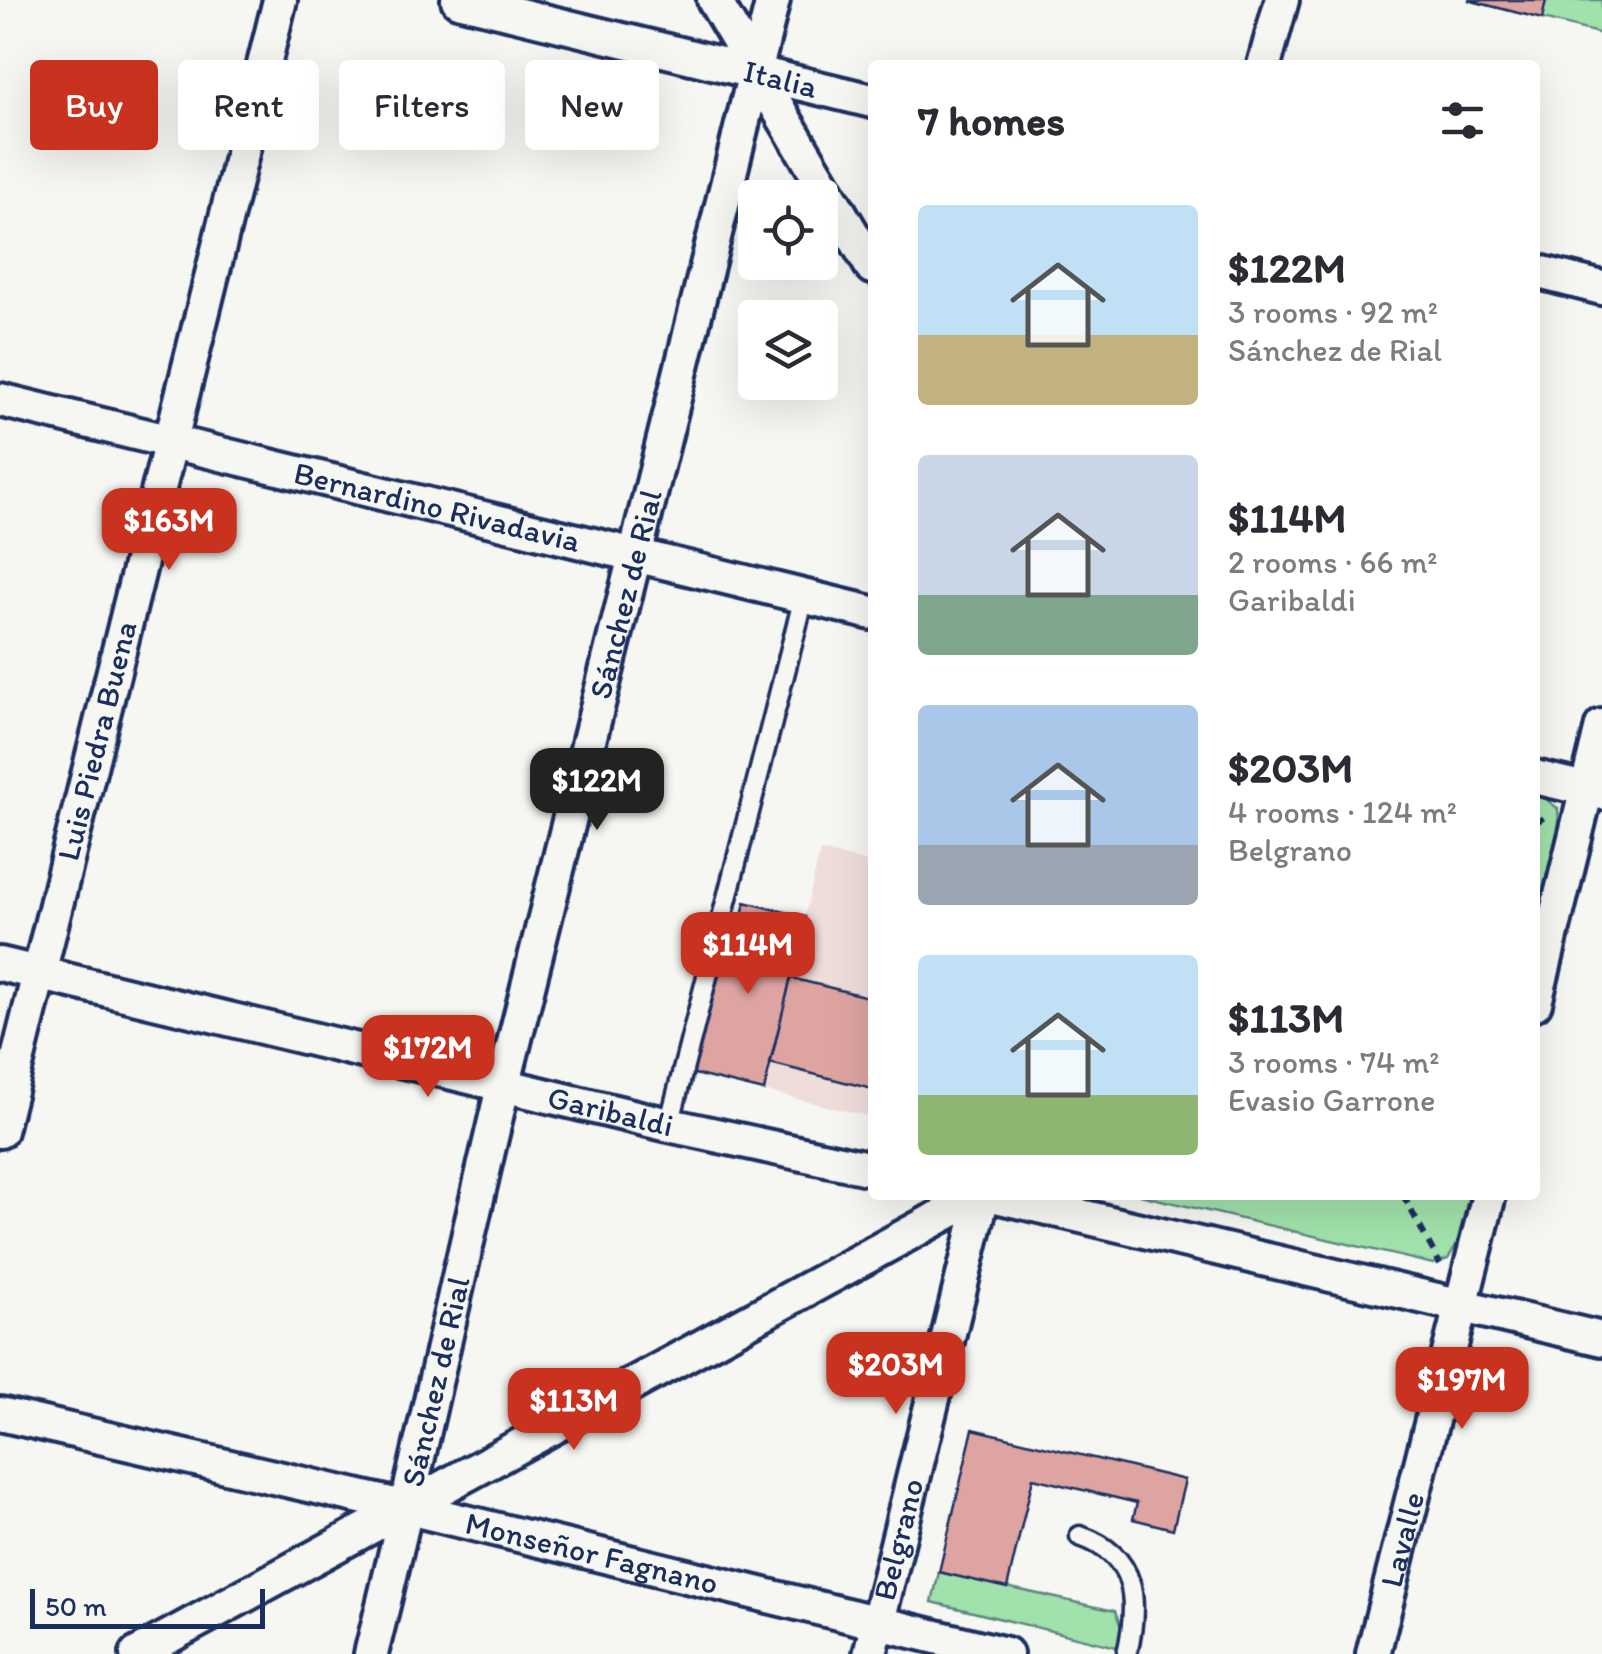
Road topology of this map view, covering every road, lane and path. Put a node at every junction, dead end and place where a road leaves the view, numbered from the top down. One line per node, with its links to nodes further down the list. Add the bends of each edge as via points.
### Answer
1 (280, 0): 13 (street, Luis Piedra Buena)
2 (458, 0): 7 (street, Italia)
3 (714, 0): 7 (street)
4 (774, 0): 7 (street, Sánchez de Rial)
5 (1282, 0): 6 (street)
6 (1265, 60)
7 (756, 70): 8 (street, Italia); 9 (street); 14 (street, Sánchez de Rial)
8 (868, 100)
9 (868, 259)
10 (1540, 272): 11 (street)
11 (1602, 288)
12 (0, 400): 13 (street, Bernardino Rivadavia)
13 (170, 442): 14 (street, Bernardino Rivadavia); 21 (street, Luis Piedra Buena)
14 (633, 555): 15 (street, Bernardino Rivadavia); 23 (street, Sánchez de Rial)
15 (804, 597): 16 (street, Bernardino Rivadavia); 24 (lane)
16 (868, 612)
17 (1602, 726): 19 (street)
18 (1540, 777): 19 (street)
19 (1594, 791): 22 (street)
20 (0, 964): 21 (street, Garibaldi)
21 (38, 973): 23 (street, Garibaldi); 25 (street, Luis Piedra Buena)
22 (1540, 985)
23 (504, 1086): 24 (street, Garibaldi); 35 (street, Sánchez de Rial)
24 (668, 1125): 26 (street, Garibaldi)
25 (0, 1131)
26 (868, 1168)
27 (973, 1200): 35 (street)
28 (981, 1200): 37 (street, Belgrano)
29 (1013, 1200): 32 (street)
30 (1405, 1200): 32 (path)
31 (1488, 1200): 32 (street, Lavalle)
32 (1462, 1306): 33 (street); 42 (street, Lavalle)
33 (1602, 1339)
34 (0, 1414): 35 (street, Monseñor Fagnano)
35 (408, 1508): 37 (street, Monseñor Fagnano); 38 (street); 39 (street, Sánchez de Rial)
36 (1080, 1536): 41 (lane, via 1102,1544 1130,1578)
37 (874, 1638): 40 (street, Monseñor Fagnano)
38 (137, 1654)
39 (371, 1654)
40 (1006, 1654)
41 (1127, 1654)
42 (1373, 1654)

